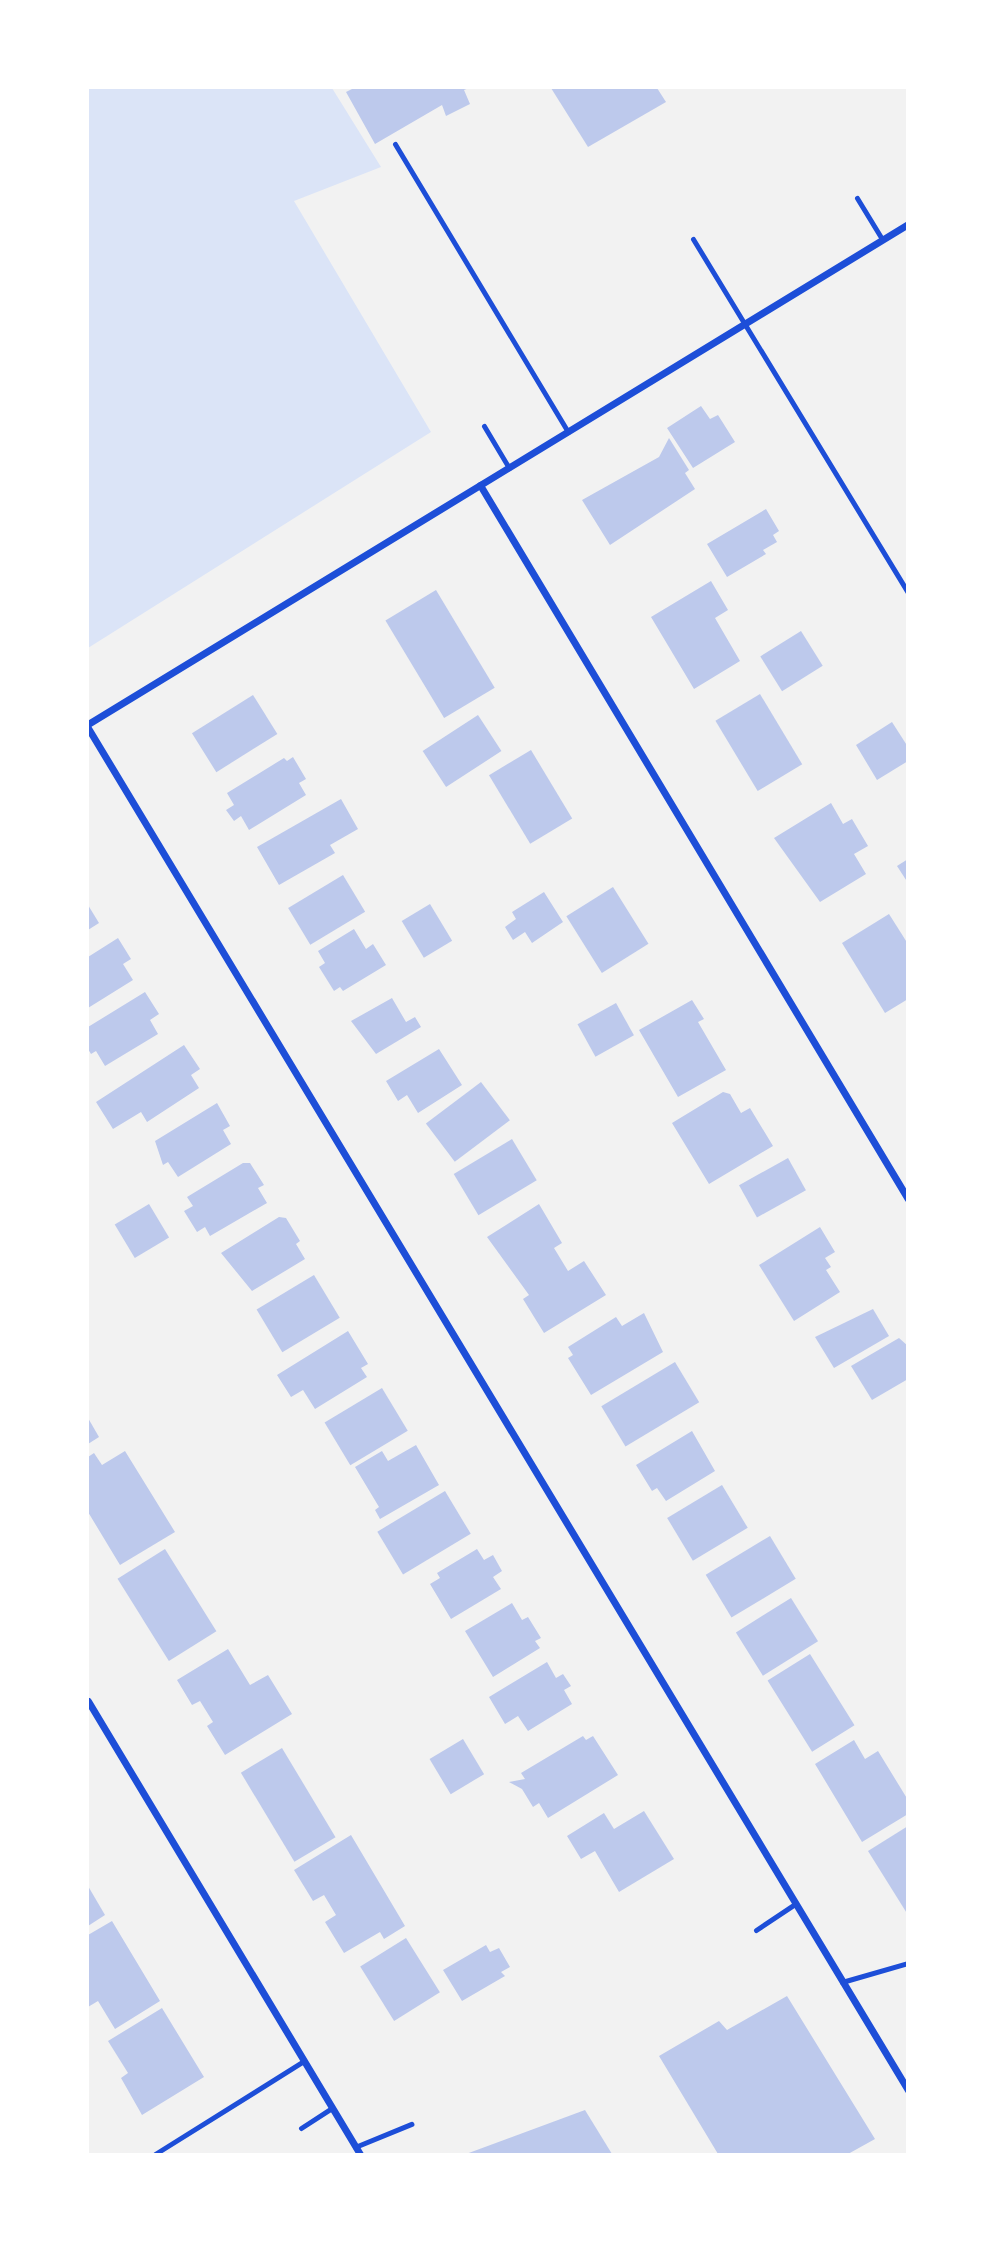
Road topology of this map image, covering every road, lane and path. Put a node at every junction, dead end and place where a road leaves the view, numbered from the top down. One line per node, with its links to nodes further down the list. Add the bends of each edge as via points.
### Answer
1 (395, 144): 8 (lane)
2 (857, 198): 5 (lane)
3 (908, 224): 5 (street)
4 (693, 239): 6 (lane)
5 (882, 239): 6 (street)
6 (744, 324): 8 (street); 11 (lane)
7 (484, 426): 9 (lane)
8 (568, 432): 9 (street)
9 (509, 468): 10 (street)
10 (480, 485): 12 (street); 13 (street)
11 (908, 592)
12 (88, 726): 15 (street)
13 (908, 1199)
14 (88, 1700): 19 (street)
15 (795, 1904): 16 (lane); 18 (street)
16 (756, 1930)
17 (908, 1963): 18 (lane)
18 (842, 1982): 20 (street)
19 (304, 2061): 21 (street); 25 (lane)
20 (908, 2090)
21 (332, 2108): 23 (lane); 24 (street)
22 (411, 2124): 24 (lane)
23 (301, 2128)
24 (355, 2147): 26 (street)
25 (155, 2154)
26 (360, 2154)

